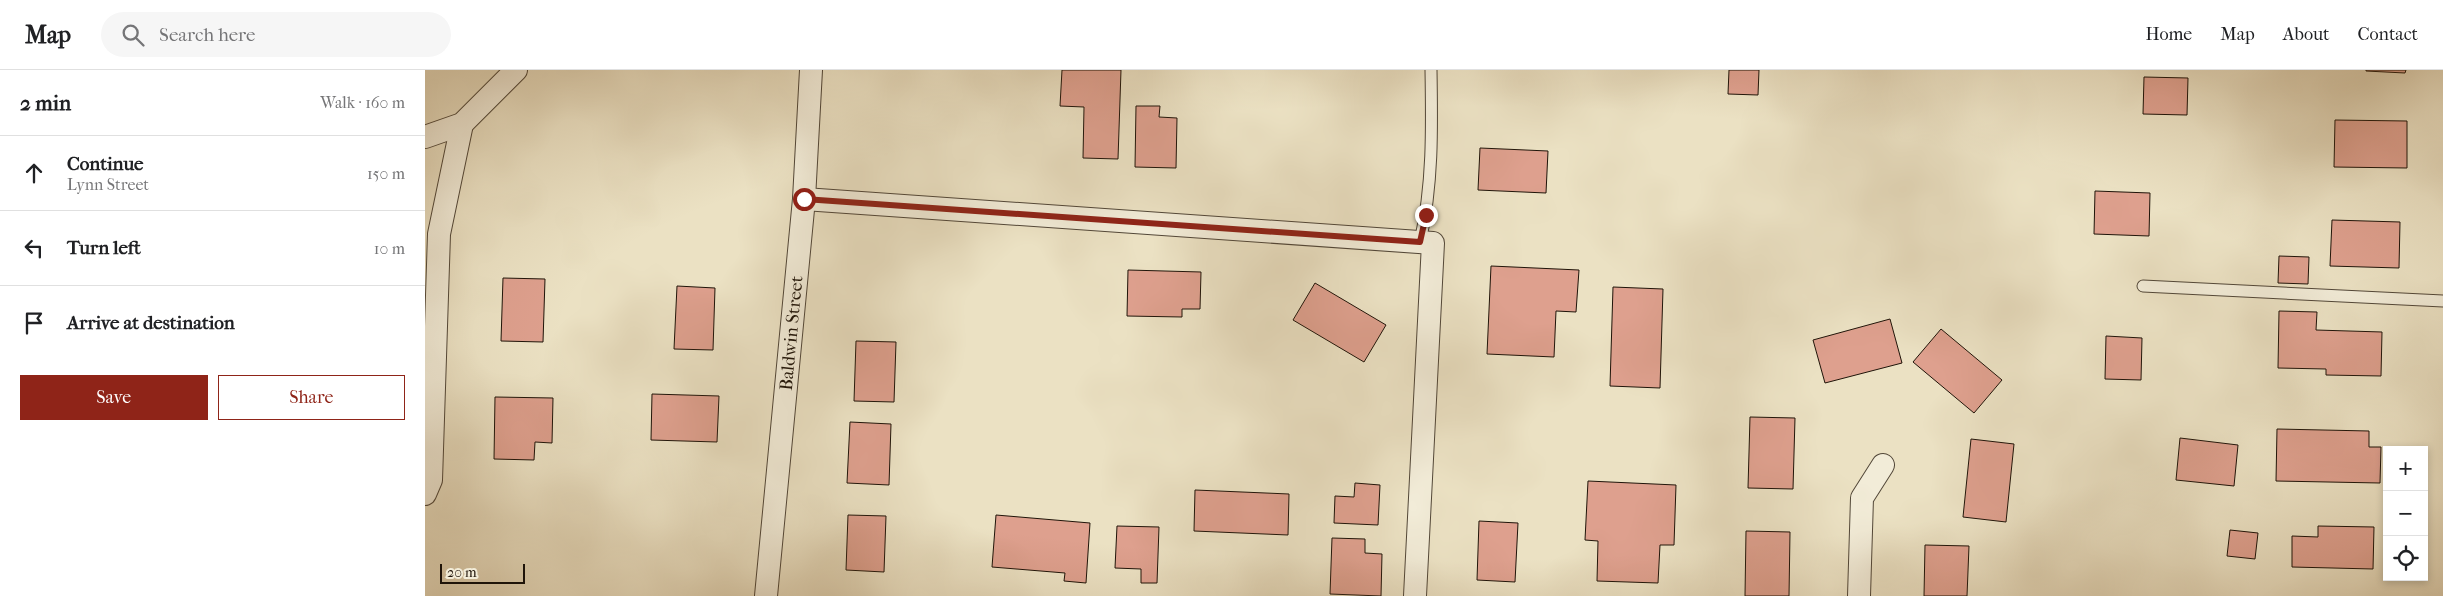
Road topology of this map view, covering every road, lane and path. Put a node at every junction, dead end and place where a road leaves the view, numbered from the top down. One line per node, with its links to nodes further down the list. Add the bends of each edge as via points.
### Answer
1 (516, 70): 4 (street)
2 (811, 70): 6 (street, Baldwin Street)
3 (1431, 70): 8 (lane, via 1433,152 1426,215)
4 (462, 124): 5 (street); 7 (street)
5 (425, 137)
6 (804, 199): 8 (street); 13 (street, Baldwin Street)
7 (432, 226): 12 (street, via 431,480)
8 (1427, 243): 14 (street)
9 (2143, 286): 10 (lane)
10 (2443, 301)
11 (1883, 465): 15 (street, via 1862,498)
12 (425, 494)
13 (766, 596)
14 (1415, 596)
15 (1859, 596)

